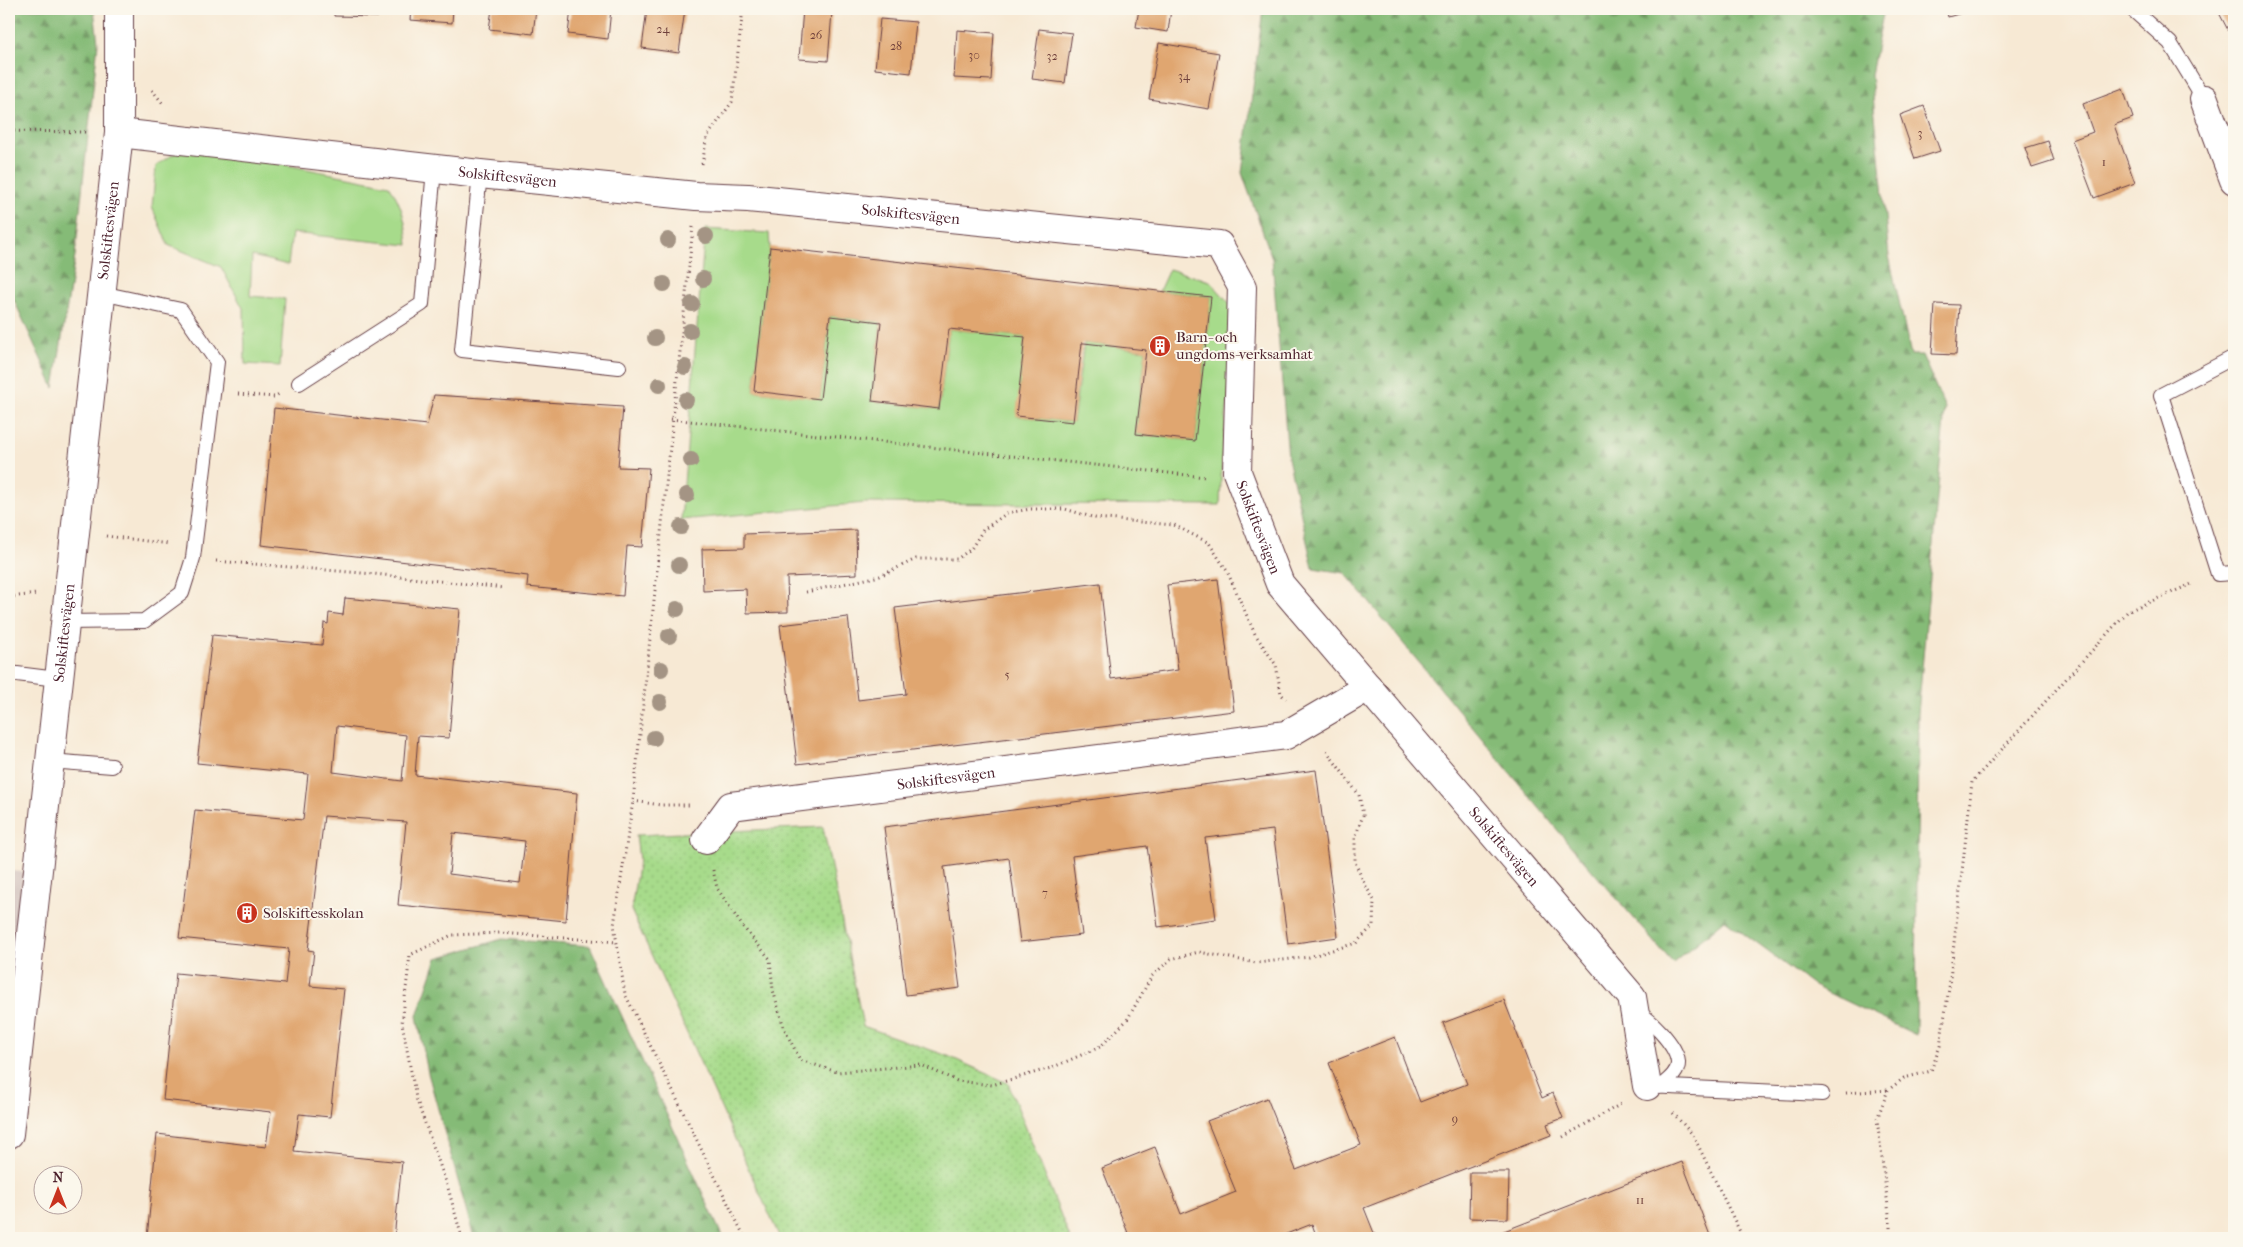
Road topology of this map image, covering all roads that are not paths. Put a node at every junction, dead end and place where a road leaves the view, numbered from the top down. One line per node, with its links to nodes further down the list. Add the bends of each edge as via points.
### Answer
1 (119, 9): 4 (street, Solskiftesvägen)
2 (2132, 9): 3 (lane, via 2170,43)
3 (2204, 99): 7 (street)
4 (119, 133): 5 (street, Solskiftesvägen); 8 (street, Solskiftesvägen)
5 (434, 169): 6 (street, Solskiftesvägen); 11 (lane, via 422,304)
6 (480, 174): 10 (lane, via 462,350); 16 (street, Solskiftesvägen, via 1219,245 1242,287 1237,472 1280,584)
7 (2234, 180)
8 (101, 293): 13 (street, Solskiftesvägen); 13 (lane, via 181,310 217,362 193,558 182,593 144,621)
9 (2234, 357): 12 (lane, via 2161,395 2218,574)
10 (619, 367)
11 (299, 383)
12 (2234, 573)
13 (66, 622): 15 (street, Solskiftesvägen)
14 (9, 673): 15 (lane)
15 (58, 679): 17 (street, Solskiftesvägen)
16 (1368, 687): 19 (street, Solskiftesvägen, via 1286,735 731,806); 20 (street, Solskiftesvägen, via 1632,997)
17 (50, 761): 18 (lane); 22 (street, Solskiftesvägen)
18 (112, 766)
19 (706, 840)
20 (1651, 1083): 21 (lane)
21 (1822, 1094)
22 (9, 1134)

